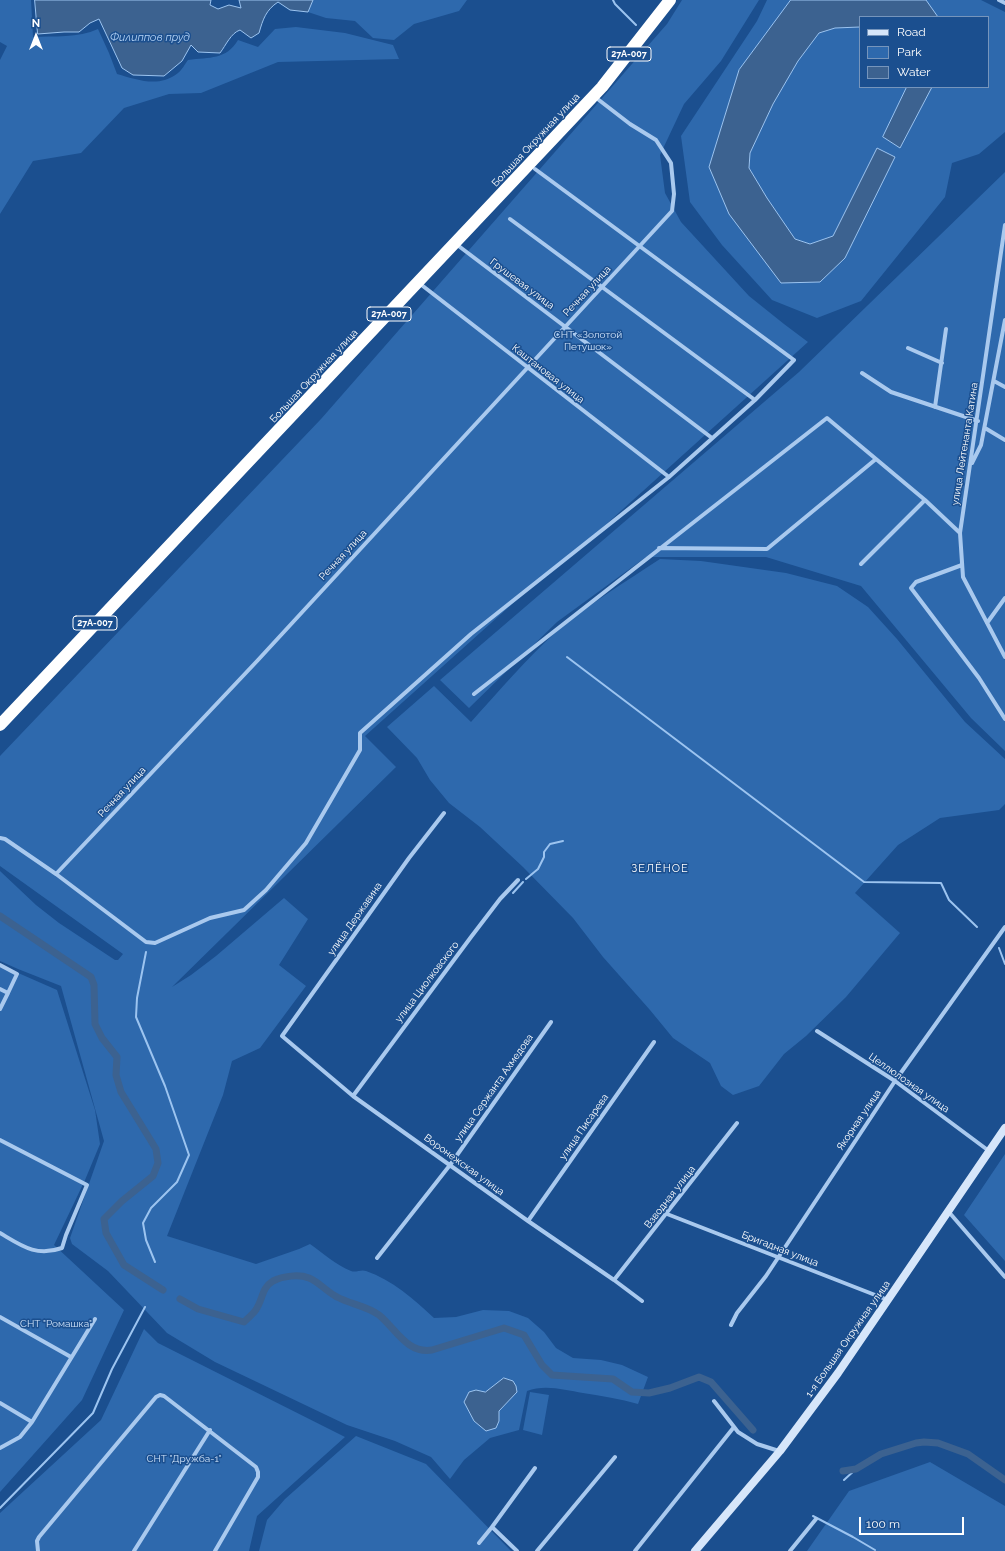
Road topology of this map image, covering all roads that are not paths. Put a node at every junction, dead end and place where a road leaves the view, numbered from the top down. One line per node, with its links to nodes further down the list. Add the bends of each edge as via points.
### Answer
1 (670, 0): 4 (highway, Большая Окружная улица / 27А-007)
2 (999, 0): 3 (street)
3 (1005, 3)
4 (594, 96): 8 (highway, Большая Окружная улица / 27А-007); 9 (street, Речная улица, via 656,140 671,163 674,194 672,211)
5 (535, 169): 9 (street)
6 (510, 219): 11 (street)
7 (1005, 225): 24 (street, улица Лейтенанта Катина)
8 (455, 243): 10 (highway, Большая Окружная улица / 27А-007); 13 (street, Грушевая улица)
9 (640, 246): 11 (street, Речная улица); 22 (street, via 794,360)
10 (418, 282): 18 (street, Каштановая улица); 41 (highway, Большая Окружная улица / 27А-007)
11 (602, 286): 13 (street, Речная улица); 22 (street)
12 (1005, 320): 15 (street)
13 (565, 326): 18 (street, Речная улица); 26 (street, Грушевая улица)
14 (946, 329): 17 (street)
15 (1004, 335): 20 (street)
16 (908, 348): 17 (street)
17 (942, 363): 23 (street)
18 (527, 367): 30 (street, Каштановая улица); 44 (street, Речная улица, via 258,660)
19 (862, 373): 23 (street, via 891,392)
20 (994, 381): 21 (street); 25 (street)
21 (1005, 387)
22 (755, 400): 26 (street)
23 (936, 407): 24 (street)
24 (978, 420): 29 (street, улица Лейтенанта Катина)
25 (985, 428): 27 (street); 29 (street, via 981,445)
26 (712, 438): 30 (street)
27 (1005, 440)
28 (876, 459): 31 (street); 33 (street, via 766,549); 33 (street, via 828,418)
29 (970, 467): 32 (street, улица Лейтенанта Катина)
30 (669, 477): 44 (street, via 471,634 360,733 360,750 306,843 266,890 244,910 210,918 150,944)
31 (925, 500): 32 (street); 34 (street)
32 (960, 533): 35 (street, улица Лейтенанта Катина)
33 (659, 548): 39 (street)
34 (861, 564)
35 (962, 565): 37 (street, улица Лейтенанта Катина, via 963,577); 40 (street, via 916,582 911,588 979,678)
36 (1005, 598): 37 (street)
37 (987, 623): 38 (street, улица Лейтенанта Катина)
38 (1005, 655)
39 (474, 694)
40 (1005, 719)
41 (0, 725)
42 (444, 813): 53 (street, улица Державина)
43 (0, 838): 44 (street)
44 (56, 874)
45 (518, 880): 56 (street, улица Циолковского, via 470,937)
46 (1005, 927): 55 (street, Якорная улица)
47 (0, 965): 49 (street, via 17,974)
48 (0, 989): 49 (street)
49 (8, 993): 50 (street)
50 (0, 1009)
51 (550, 1022): 61 (street, улица Сержанта Ахмедова)
52 (817, 1031): 55 (street, Целлюлозная улица)
53 (282, 1036): 56 (street, Воронежская улица)
54 (654, 1042): 64 (street, улица Писарева)
55 (895, 1081): 60 (street, Целлюлозная улица); 66 (street, Якорная улица)
56 (353, 1096): 61 (street, Воронежская улица)
57 (737, 1123): 63 (street, Взводная улица)
58 (1005, 1128): 60 (street, 1-я Большая Окружная улица)
59 (0, 1140): 65 (street, via 87,1185 62,1248 37,1252)
60 (989, 1151): 62 (street, 1-я Большая Окружная улица)
61 (450, 1165): 64 (street, Воронежская улица); 67 (street, улица Сержанта Ахмедова)
62 (948, 1211): 68 (street); 70 (street, 1-я Большая Окружная улица)
63 (667, 1214): 66 (street, Бригадная улица); 69 (street, Взводная улица)
64 (528, 1221): 69 (street, Воронежская улица)
65 (0, 1233)
66 (778, 1257): 70 (street, Бригадная улица); 74 (street, Якорная улица)
67 (377, 1258)
68 (1005, 1278)
69 (614, 1280): 71 (street, Воронежская улица)
70 (888, 1300): 82 (street, 1-я Большая Окружная улица)
71 (642, 1301)
72 (0, 1317): 75 (street)
73 (95, 1319): 75 (street)
74 (731, 1325)
75 (71, 1357): 78 (street)
76 (714, 1401): 79 (street)
77 (0, 1403): 78 (street)
78 (32, 1422): 81 (street, via 20,1437)
79 (734, 1427): 82 (street, via 757,1444); 93 (street)
80 (210, 1430): 88 (street, via 164,1396 156,1396 39,1537); 89 (street); 90 (street, via 256,1467 258,1472 258,1477)
81 (0, 1448)
82 (780, 1451): 94 (street, 1-я Большая Окружная улица)
83 (615, 1457): 92 (street)
84 (535, 1468): 86 (street)
85 (816, 1519): 95 (street)
86 (492, 1527): 87 (street); 91 (street)
87 (479, 1543)
88 (38, 1551)
89 (134, 1551)
90 (215, 1551)
91 (517, 1551)
92 (537, 1551)
93 (634, 1551)
94 (694, 1551)
95 (790, 1551)

